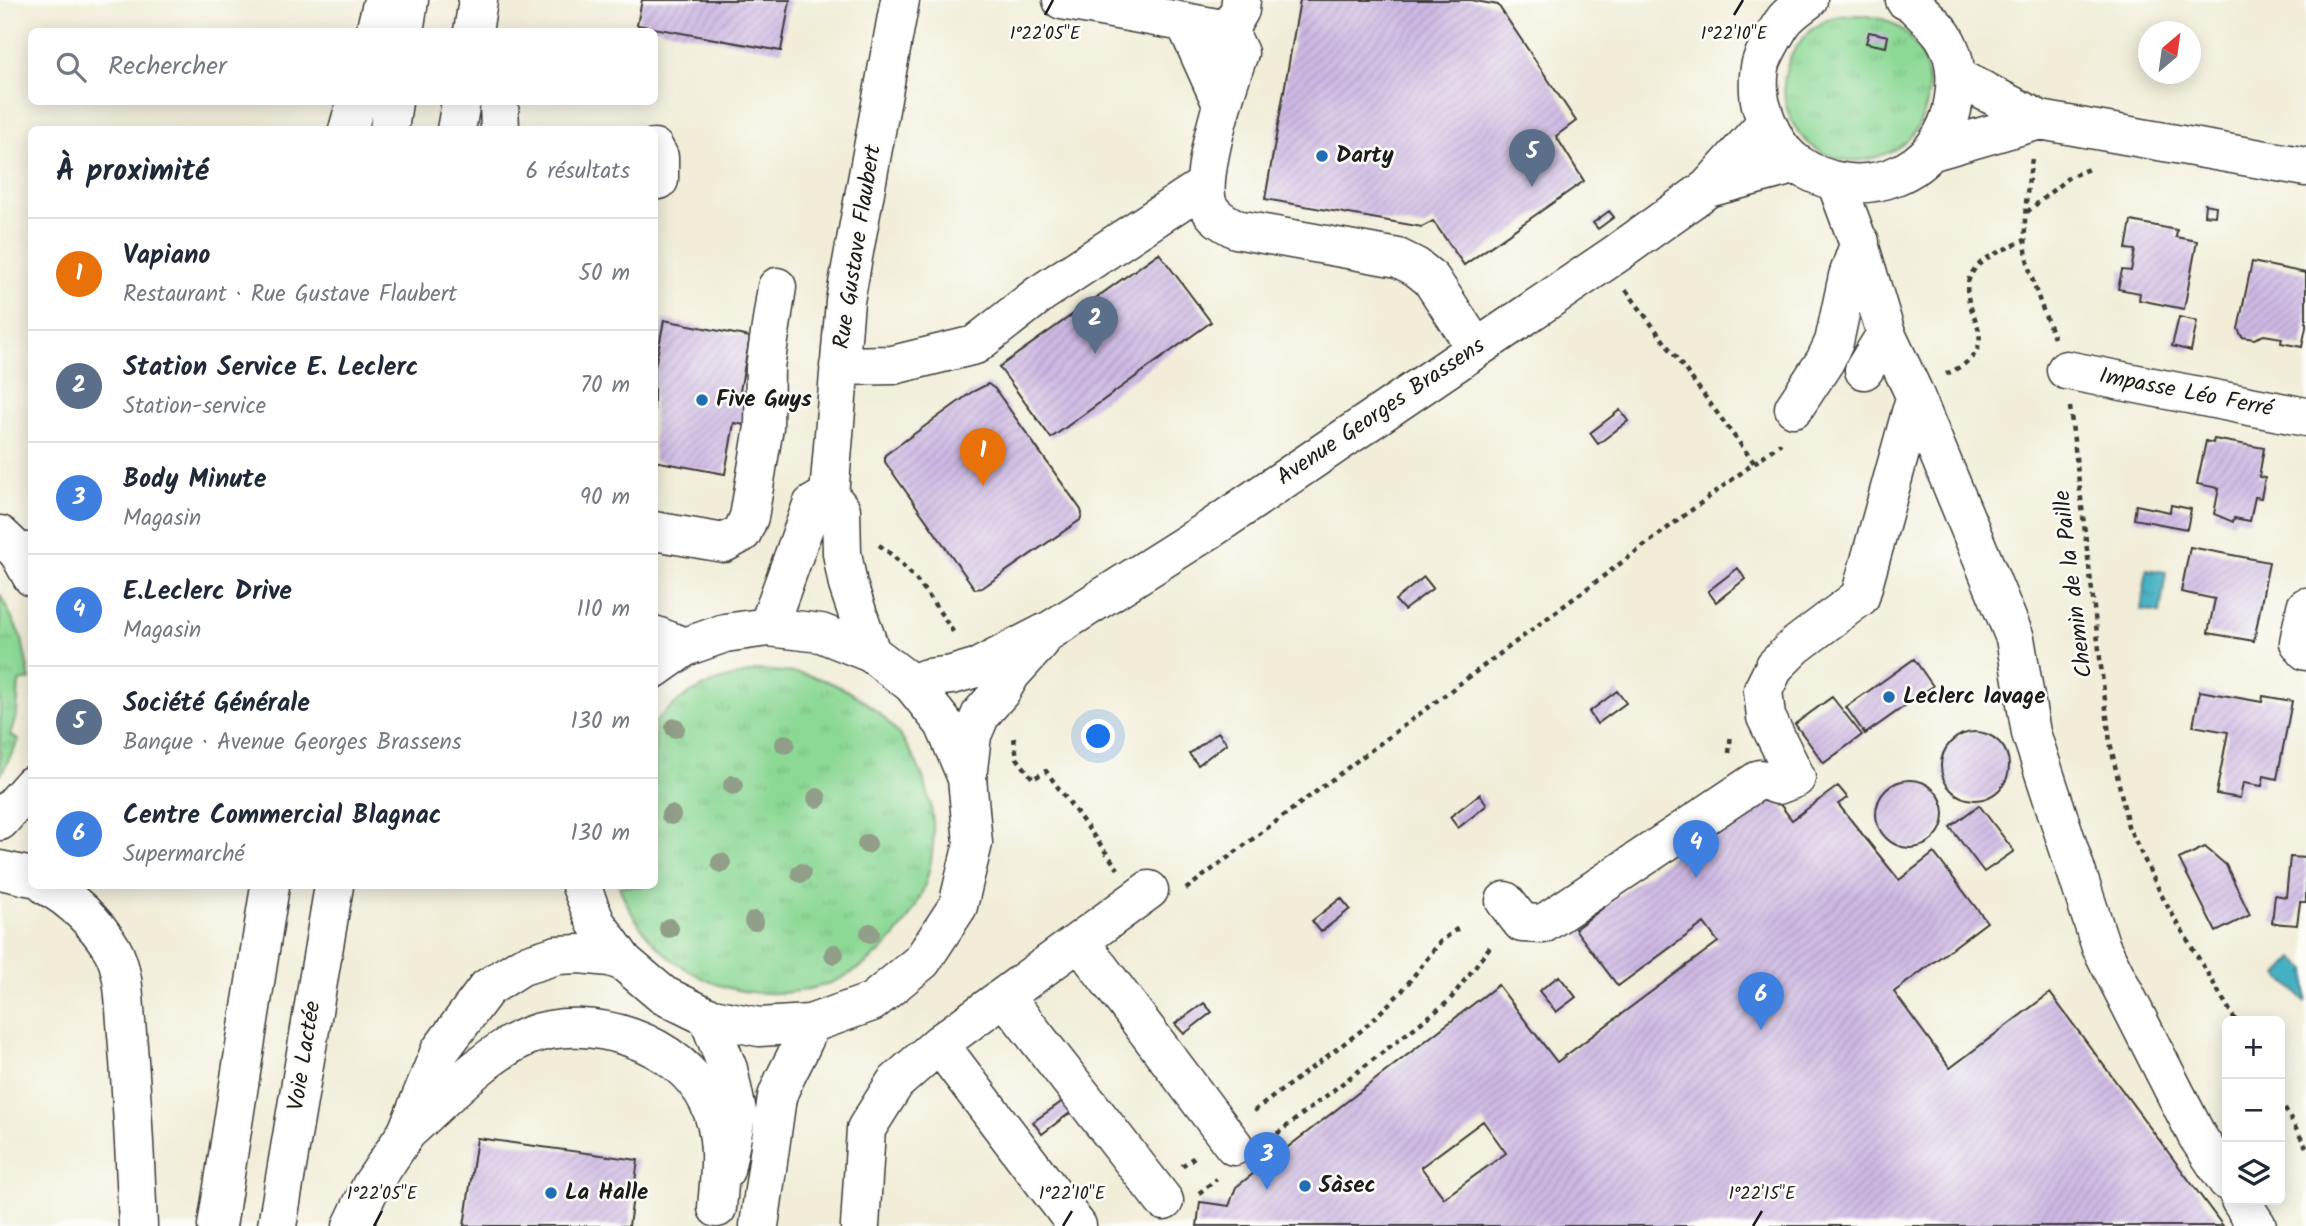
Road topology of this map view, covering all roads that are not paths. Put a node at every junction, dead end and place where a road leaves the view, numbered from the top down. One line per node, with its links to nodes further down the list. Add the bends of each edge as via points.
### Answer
1 (383, 0): 11 (main road)
2 (409, 0): 12 (main road)
3 (478, 0): 13 (main road)
4 (498, 0): 14 (main road)
5 (900, 0): 38 (main road, Rue Gustave Flaubert, via 845,301)
6 (1062, 0): 10 (main road)
7 (1808, 0): 22 (main road, via 1785,18 1761,63 1759,98)
8 (1909, 1): 15 (main road, via 1943,35)
9 (1235, 15): 10 (main road); 16 (main road, via 1239,53)
10 (1185, 22): 16 (main road)
11 (376, 28)
12 (405, 28)
13 (473, 28)
14 (499, 28)
15 (1957, 77): 21 (main road); 27 (main road, via 1952,118)
16 (1221, 102): 32 (main road)
17 (355, 105): 23 (main road)
18 (393, 105): 24 (main road)
19 (460, 105): 25 (main road)
20 (499, 105): 26 (main road)
21 (2040, 120): 27 (main road); 29 (main road)
22 (1766, 123): 28 (main road); 33 (main road, Avenue Georges Brassens)
23 (349, 126)
24 (390, 126)
25 (457, 126)
26 (500, 126)
27 (1933, 151): 31 (main road, via 1909,171)
28 (1797, 164): 30 (main road); 33 (main road, Avenue Georges Brassens)
29 (2306, 167)
30 (1836, 182): 31 (main road); 34 (main road)
31 (1877, 183): 34 (main road)
32 (1205, 185): 37 (main road, via 1208,205 1218,219 1236,229 1398,258 1416,267 1431,279); 38 (main road, via 1040,294 975,345 893,365)
33 (1708, 188): 37 (main road, Avenue Georges Brassens)
34 (1859, 244): 36 (main road); 43 (main road, via 1834,342)
35 (777, 287): 45 (main road, via 750,517 742,533 724,543)
36 (1886, 334): 39 (main road); 41 (main road)
37 (1476, 348): 48 (main road, Avenue Georges Brassens, via 1212,528)
38 (839, 366): 44 (main road, Rue Gustave Flaubert)
39 (1864, 370)
40 (2066, 370): 42 (main road, Impasse Léo Ferré)
41 (1914, 394): 63 (main road, via 1860,597 1795,646 1775,666 1763,690 1766,717 1796,778 1778,785 1760,779 1543,924 1522,923); 72 (main road, via 2015,638 2031,733 2101,947 2197,1136)
42 (2306, 417)
43 (1789, 424)
44 (829, 495): 47 (main road, via 812,505); 51 (main road, Rue Gustave Flaubert, via 841,510 848,585)
45 (658, 532)
46 (2306, 607): 50 (main road, via 2299,642)
47 (768, 627): 49 (main road, via 725,633); 51 (main road, via 821,633)
48 (1051, 630): 52 (main road, Avenue Georges Brassens, via 979,667); 53 (main road, Avenue Georges Brassens, via 981,714 972,735)
49 (665, 650)
50 (2306, 651)
51 (871, 653): 52 (main road)
52 (912, 684): 53 (main road, via 944,724)
53 (967, 778): 68 (main road, via 973,842 958,906 944,928 922,961 872,1002)
54 (28, 790): 55 (main road)
55 (0, 821)
56 (0, 870): 57 (main road)
57 (28, 876)
58 (53, 889): 76 (main road, via 101,934 113,951 122,980)
59 (270, 889): 77 (main road)
60 (333, 889): 78 (main road, Voie Lactée)
61 (582, 889): 65 (main road, via 596,923)
62 (1157, 893): 64 (main road)
63 (1511, 910)
64 (1080, 942): 66 (main road); 71 (main road)
65 (624, 962): 67 (main road, via 663,995); 70 (main road, via 610,957 557,955 522,966 487,988 440,1051)
66 (1005, 997): 69 (main road); 73 (main road)
67 (708, 1017): 68 (main road, via 759,1027); 75 (main road, via 728,1069 737,1112)
68 (810, 1024): 80 (main road, via 777,1097)
69 (939, 1044): 81 (main road, via 895,1083 866,1129); 82 (main road)
70 (407, 1132): 75 (main road, via 499,1051 529,1036 558,1028 618,1032 674,1063 709,1102 721,1150); 79 (main road)
71 (1236, 1150)
72 (2222, 1174)
73 (1176, 1191)
74 (2243, 1205): 83 (main road)
75 (716, 1217)
76 (138, 1226)
77 (217, 1226)
78 (277, 1226)
79 (352, 1226)
80 (759, 1226)
81 (860, 1226)
82 (1077, 1226)
83 (2257, 1226)

